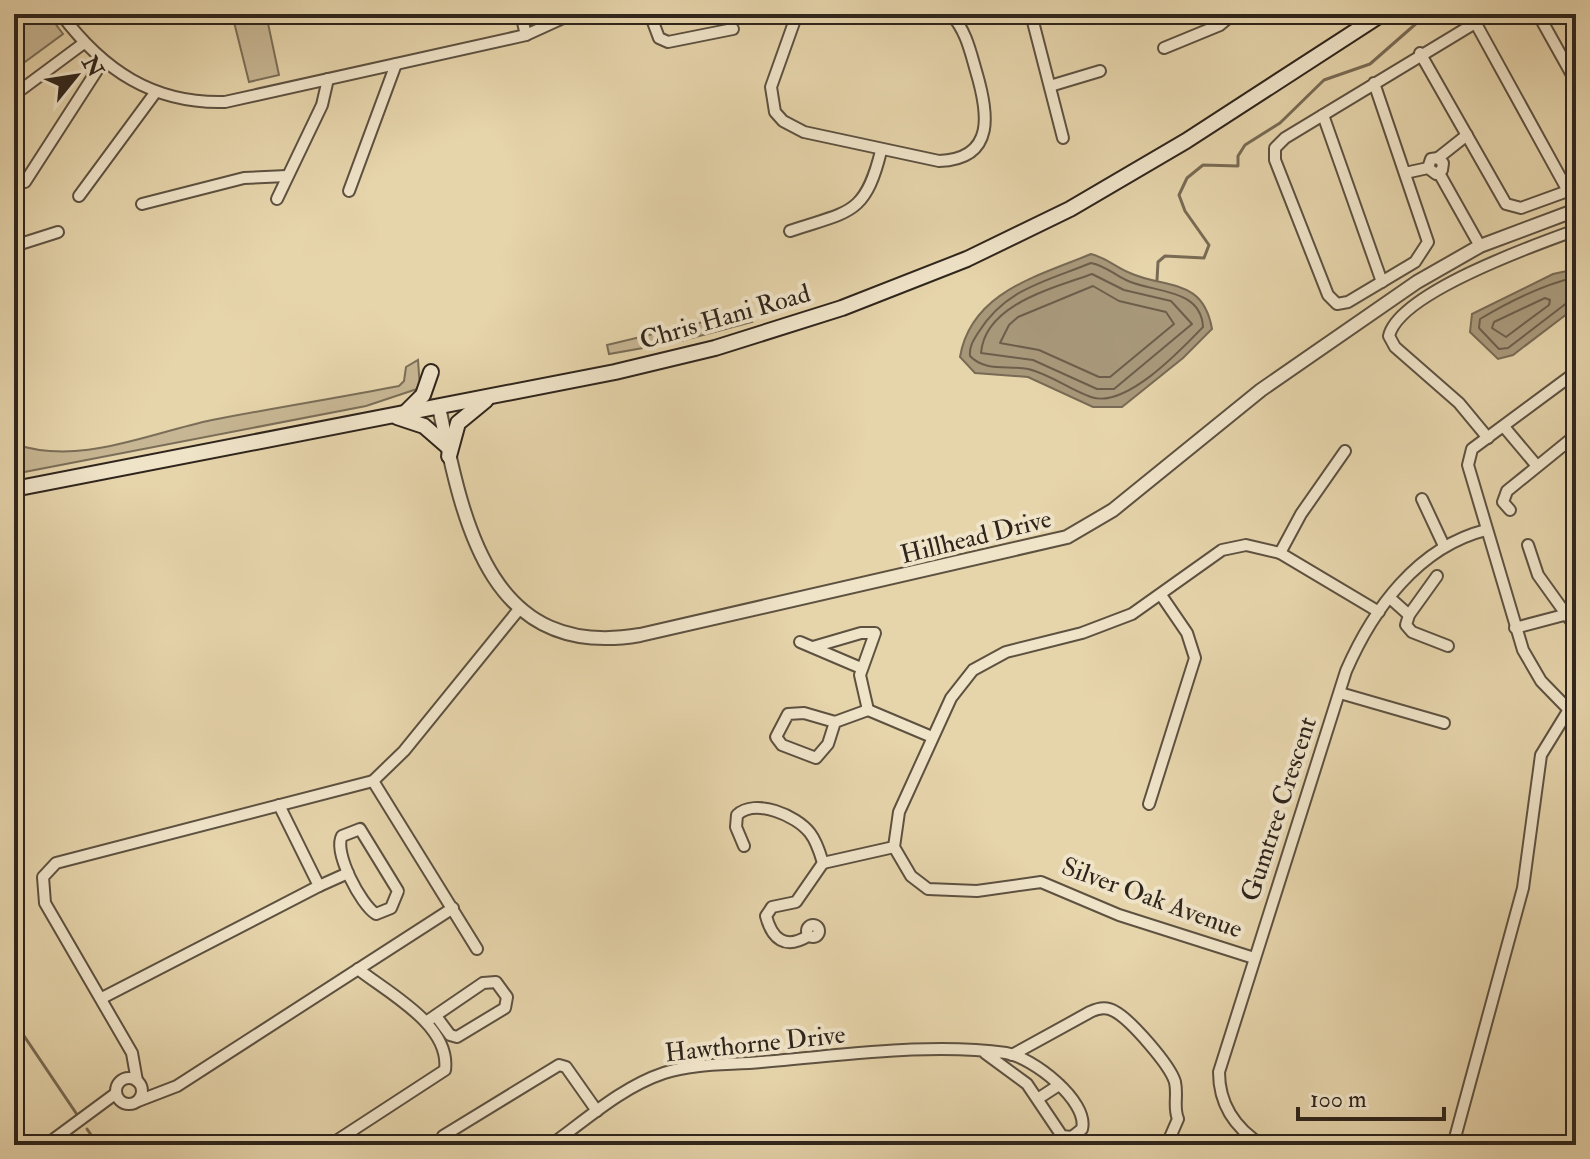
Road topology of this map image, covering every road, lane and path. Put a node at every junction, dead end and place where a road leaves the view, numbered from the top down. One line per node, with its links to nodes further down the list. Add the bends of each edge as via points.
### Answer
1 (61, 14): 15 (street)
2 (521, 14): 14 (street)
3 (572, 14): 14 (street)
4 (650, 14): 13 (street, via 659,38 668,42)
5 (797, 14): 30 (street, via 771,87 775,112 804,132)
6 (951, 14): 30 (street, via 965,33 980,85 987,119 979,144 948,161)
7 (1031, 14): 24 (street)
8 (1233, 14): 16 (street, via 1220,25)
9 (1382, 14): 51 (main road, Chris Hani Road, via 1146,165 1070,209 943,269 715,348)
10 (1490, 14): 12 (street)
11 (1538, 14): 22 (street)
12 (1475, 22): 17 (street); 37 (street)
13 (733, 29)
14 (526, 35): 19 (street)
15 (84, 43): 18 (street); 26 (street)
16 (1164, 48)
17 (1420, 53): 23 (street); 28 (street)
18 (103, 61): 25 (street); 36 (street)
19 (396, 64): 21 (street); 38 (street)
20 (1100, 71): 24 (street)
21 (328, 79): 25 (street, via 225,102 201,103); 35 (street, via 322,105)
22 (1576, 82)
23 (1374, 83): 27 (street); 33 (street)
24 (1050, 86): 29 (street)
25 (155, 93): 39 (street)
26 (14, 95)
27 (1323, 115): 48 (street); 48 (street, via 1280,142 1275,160 1332,300 1348,302)
28 (1467, 135): 31 (street); 37 (street, via 1511,208)
29 (1063, 138)
30 (881, 151): 44 (street, via 862,203)
31 (1438, 158): 32 (street, via 1431,159); 34 (street, via 1443,167)
32 (1428, 168): 33 (street); 34 (street)
33 (1405, 173): 48 (street, via 1426,232 1426,248 1415,262)
34 (1439, 173): 47 (street)
35 (287, 176): 40 (street); 41 (street, via 234,180)
36 (25, 182)
37 (1572, 189)
38 (349, 191)
39 (79, 196)
40 (277, 199)
41 (142, 204)
42 (1576, 210): 47 (street, Hillhead Drive)
43 (1576, 230): 56 (street, via 1468,274 1391,329 1395,347 1459,403)
44 (790, 231)
45 (58, 232): 46 (street)
46 (14, 246)
47 (1480, 246): 70 (street, Hillhead Drive, via 1417,282 1261,390 1113,510 1055,542 629,637 581,636)
48 (1382, 282)
49 (431, 372): 53 (main road, via 421,399)
50 (1576, 372): 54 (street)
51 (494, 395): 52 (main road, Chris Hani Road); 57 (main road, via 461,419)
52 (439, 407): 53 (main road, Chris Hani Road); 57 (street, Hillhead Drive)
53 (396, 415): 57 (main road, via 424,426); 60 (main road, Chris Hani Road)
54 (1505, 428): 56 (street); 59 (street)
55 (1576, 435): 59 (street)
56 (1488, 438): 63 (street, via 1472,449 1469,472)
57 (448, 451): 70 (street, Hillhead Drive, via 477,551 498,586)
58 (1345, 451): 66 (street)
59 (1537, 466): 62 (street, via 1504,494)
60 (14, 489)
61 (1422, 499): 65 (street)
62 (1510, 510)
63 (1486, 530): 65 (street, Gumtree Crescent); 74 (street)
64 (1528, 545): 73 (street, via 1538,575)
65 (1444, 546): 69 (street, Gumtree Crescent, via 1418,565)
66 (1280, 553): 68 (street, via 1246,545 1222,550); 71 (street)
67 (1437, 576): 72 (street)
68 (1161, 595): 85 (street, via 1108,625 989,660 960,685); 87 (street, via 1187,633 1195,658)
69 (1390, 598): 71 (street, Gumtree Crescent); 72 (street)
70 (520, 608): 86 (street, via 404,751)
71 (1379, 612): 80 (street, Gumtree Crescent, via 1355,651)
72 (1409, 615): 77 (street, via 1406,625 1412,632)
73 (1564, 615): 74 (street); 75 (street)
74 (1515, 628): 82 (street, via 1541,681)
75 (1576, 628)
76 (800, 642): 78 (street)
77 (1448, 646)
78 (813, 647): 79 (street); 79 (street, via 872,632 875,640)
79 (861, 668): 81 (street)
80 (1340, 693): 84 (street); 97 (street, Gumtree Crescent)
81 (868, 710): 83 (street); 85 (street)
82 (1572, 714): 118 (street, via 1541,755 1523,888)
83 (835, 722): 83 (street, via 828,744 816,758 782,745 776,737 783,718 794,712)
84 (1444, 723)
85 (932, 737): 90 (street, via 899,812)
86 (373, 781): 88 (street); 94 (street)
87 (1149, 804)
88 (279, 805): 93 (street); 99 (street, via 66,859 48,869 41,885 45,903)
89 (744, 846): 91 (street, via 737,815 759,806 807,830)
90 (894, 847): 91 (street); 97 (street, Silver Oak Avenue, via 911,876 928,889 965,892 1041,882 1119,915)
91 (823, 863): 95 (street, via 796,902 772,907 766,916 780,941)
92 (348, 873): 92 (street, via 339,841 360,829 395,885 396,902 372,913); 93 (street)
93 (319, 886): 99 (street)
94 (453, 908): 96 (street); 98 (street)
95 (808, 936)
96 (477, 949)
97 (1254, 958): 117 (street, Gumtree Crescent, via 1220,1063 1219,1084 1236,1124)
98 (358, 969): 100 (street); 104 (street, via 177,1086 152,1097)
99 (102, 998): 104 (street, via 136,1064)
100 (431, 1019): 100 (street, via 488,981 496,982 507,997 505,1008 457,1037); 114 (street, via 446,1062 441,1076)
101 (985, 1053): 102 (street, Hawthorne Drive); 106 (street, Hawthorne Drive); 107 (street, Hawthorne Drive, via 947,1050 688,1068 647,1079)
102 (1012, 1055): 103 (street, Hawthorne Drive); 111 (street, via 1100,1007 1113,1010 1174,1079 1178,1119)
103 (1059, 1085): 106 (street); 110 (street, Hawthorne Drive, via 1084,1123 1078,1134)
104 (136, 1088): 105 (street, via 130,1105); 105 (street, via 117,1085)
105 (118, 1098): 113 (street)
106 (1039, 1098): 110 (street, Hawthorne Drive)
107 (597, 1111): 115 (street, via 566,1067 559,1065 443,1136); 116 (street, Hawthorne Drive)
108 (1576, 1131): 119 (street)
109 (14, 1140): 112 (street)
110 (1064, 1141)
111 (1168, 1142)
112 (25, 1145)
113 (48, 1145)
114 (330, 1145)
115 (443, 1145)
116 (551, 1145)
117 (1262, 1145)
118 (1453, 1145)
119 (1571, 1145)

